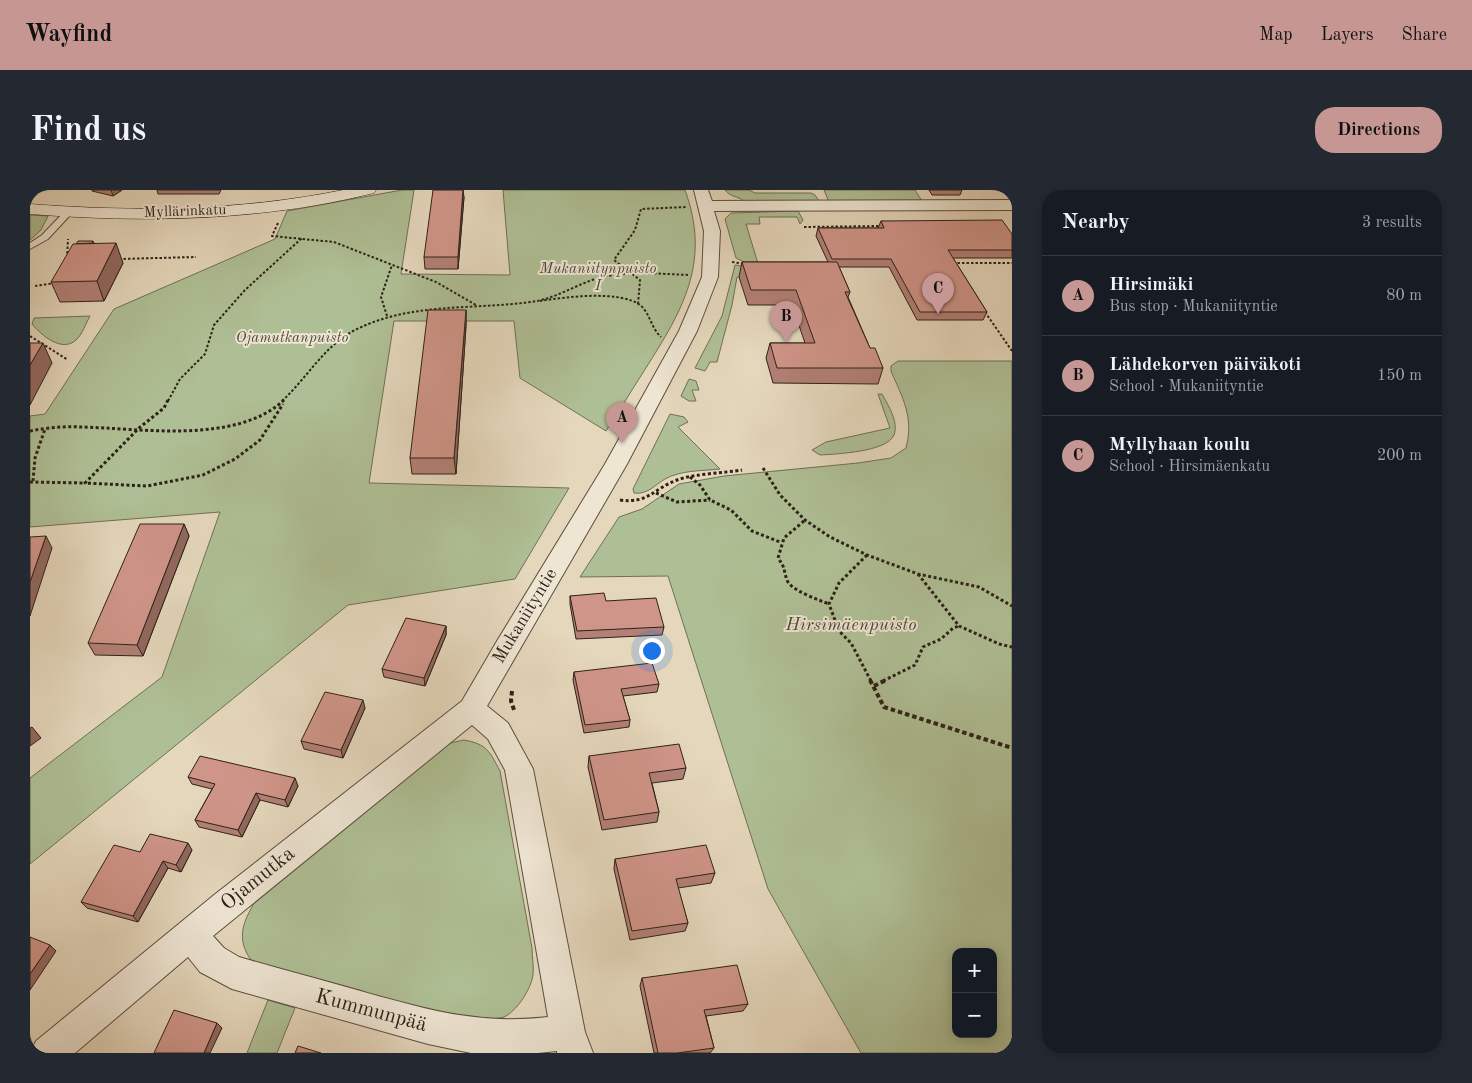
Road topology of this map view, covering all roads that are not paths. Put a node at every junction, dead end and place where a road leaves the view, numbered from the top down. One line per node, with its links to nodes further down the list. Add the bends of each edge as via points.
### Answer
1 (368, 190): 6 (street, Myllärinkatu, via 286,205 234,210 136,214)
2 (1002, 190): 4 (street)
3 (698, 201): 4 (street); 8 (street, Mukaniityntie, via 712,231 712,261 710,277 688,331 660,386)
4 (1012, 203)
5 (30, 209): 6 (street, Myllärinkatu)
6 (69, 212): 7 (lane)
7 (30, 247)
8 (472, 709): 9 (street, Ojamutka); 10 (street, via 498,731 519,769)
9 (190, 935): 10 (street, Kummunpää, via 212,960 232,972 428,1027 473,1036); 11 (street, Ojamutka)
10 (572, 1042)
11 (48, 1053)

